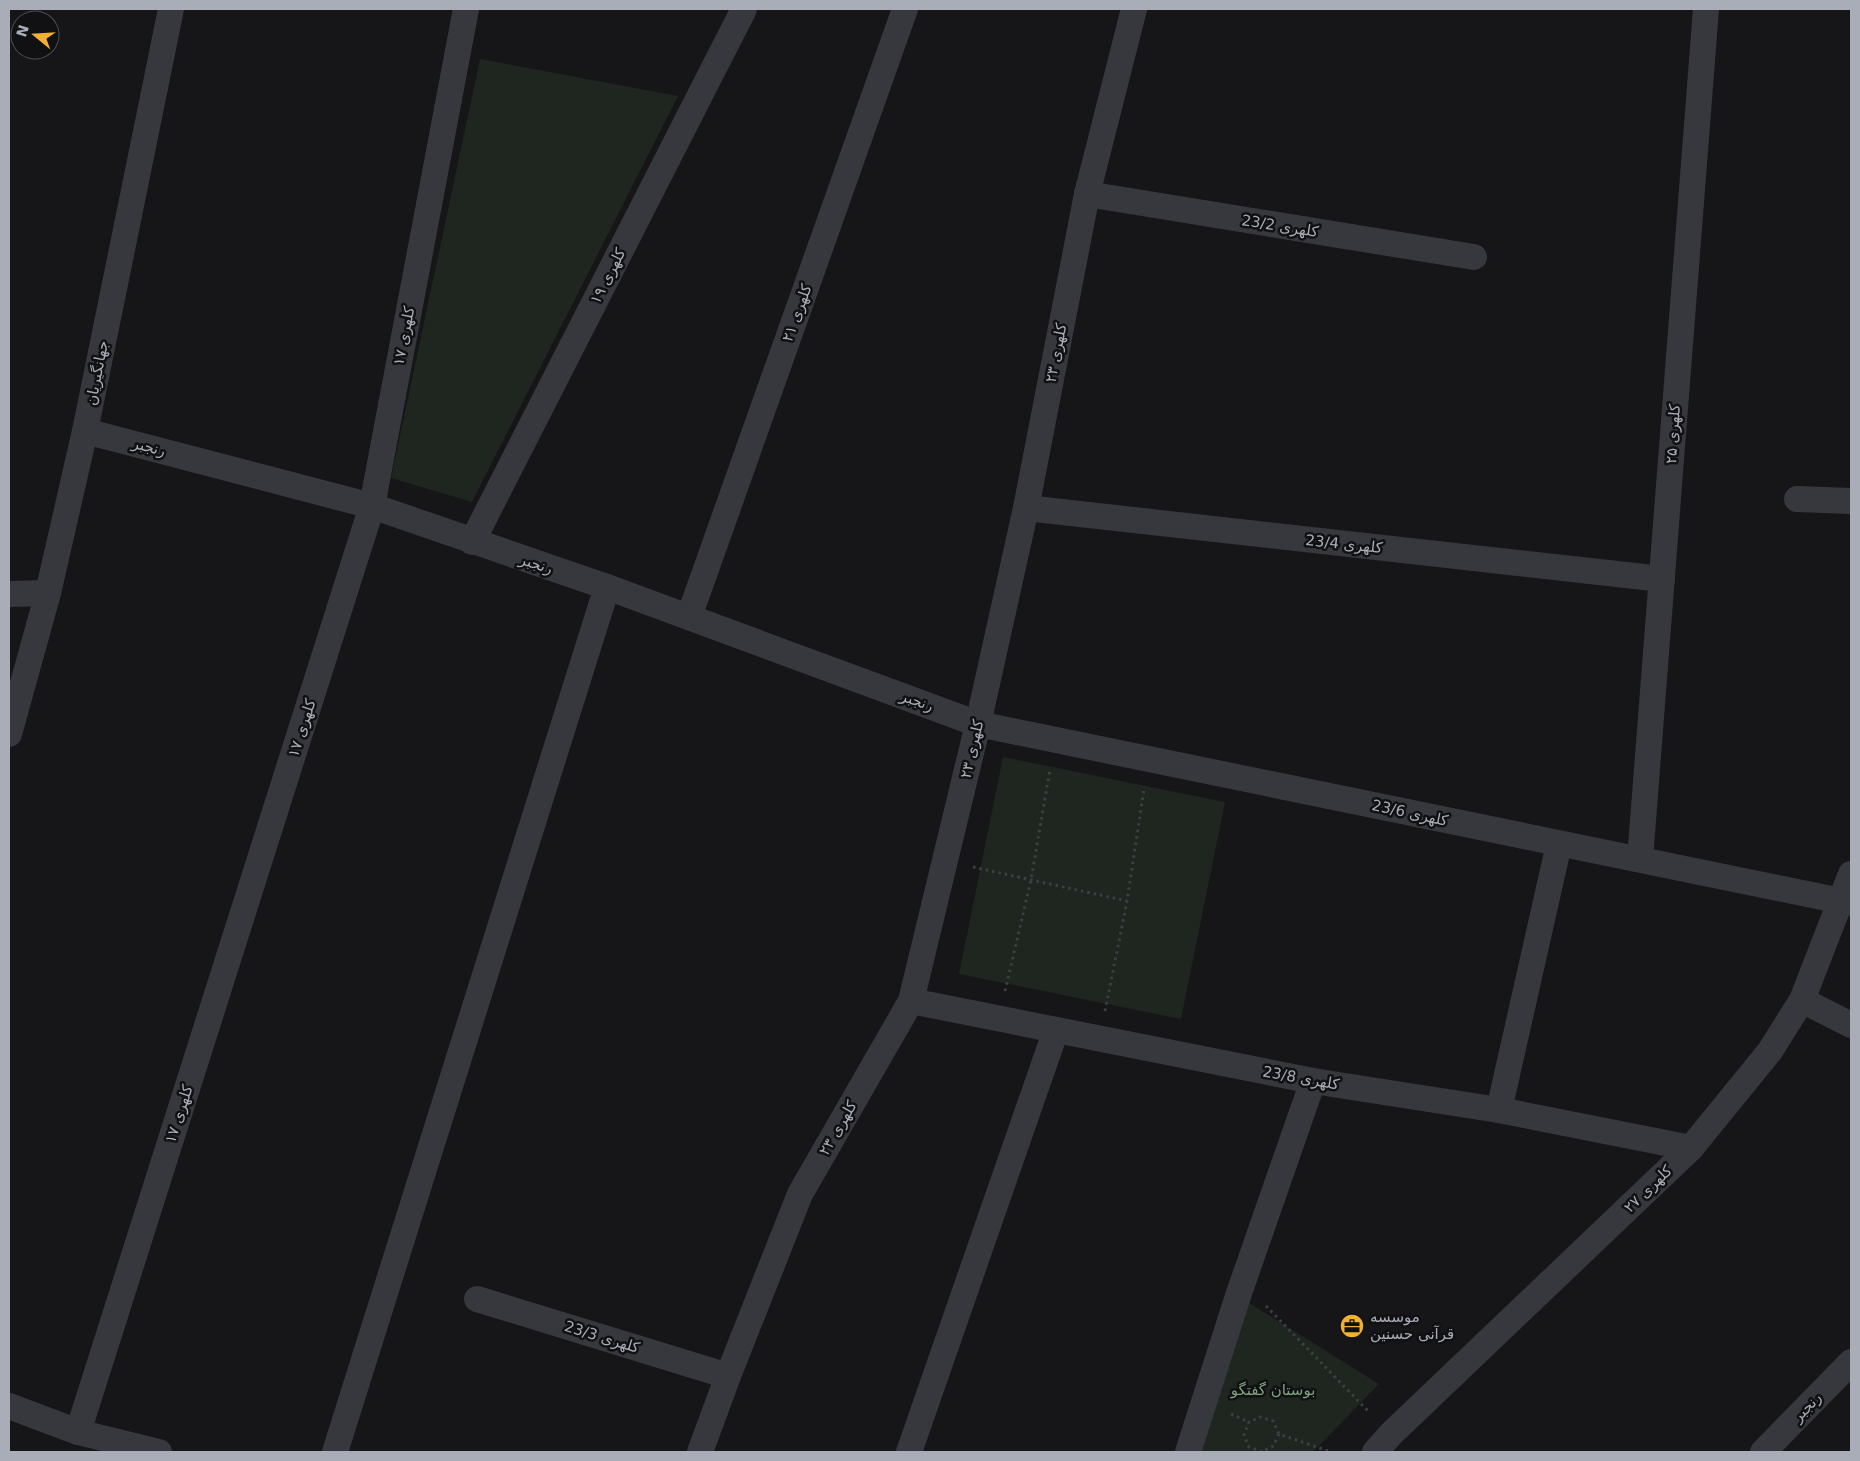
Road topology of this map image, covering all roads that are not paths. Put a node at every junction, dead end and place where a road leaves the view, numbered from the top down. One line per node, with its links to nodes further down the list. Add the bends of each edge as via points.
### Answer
1 (171, 9): 9 (street, جهانگیریان)
2 (466, 9): 12 (street, کلهری ۱۷)
3 (744, 9): 14 (street, کلهری ۱۹)
4 (905, 9): 19 (street, کلهری ۲۱)
5 (1134, 9): 7 (street, کلهری ۲۳)
6 (1706, 9): 15 (street, کلهری ۲۵)
7 (1087, 194): 8 (street, کلهری 23/2); 13 (street, کلهری ۲۳)
8 (1474, 257)
9 (85, 431): 12 (street, رنجبر); 17 (street, جهانگیریان)
10 (1797, 499): 11 (street)
11 (1851, 501)
12 (372, 506): 14 (street, رنجبر); 37 (street, کلهری ۱۷)
13 (1026, 508): 15 (street, کلهری 23/4); 20 (street, کلهری ۲۳)
14 (472, 542): 16 (street, رنجبر)
15 (1662, 579): 23 (street, کلهری ۲۵)
16 (607, 587): 19 (street, رنجبر); 40 (street)
17 (48, 593): 18 (street); 21 (street, جهانگیریان)
18 (9, 594)
19 (689, 617): 20 (street, رنجبر)
20 (978, 724): 22 (street, کلهری 23/6); 27 (street, کلهری ۲۳)
21 (9, 734)
22 (1559, 844): 23 (street, کلهری 23/6); 31 (street)
23 (1640, 859): 25 (street, کلهری 23/6)
24 (1851, 874): 25 (street, کلهری ۲۷)
25 (1847, 901): 26 (street, کلهری ۲۷)
26 (1802, 1000): 28 (street); 32 (street, کلهری ۲۷, via 1770,1051)
27 (911, 1001): 29 (street, کلهری 23/8); 35 (street, کلهری ۲۳, via 800,1194)
28 (1851, 1024)
29 (1056, 1030): 30 (street, کلهری 23/8); 42 (street)
30 (1313, 1081): 31 (street, کلهری 23/8); 43 (street)
31 (1499, 1110): 32 (street, کلهری 23/8)
32 (1691, 1148): 38 (street, کلهری ۲۷)
33 (477, 1299): 35 (street, کلهری 23/3)
34 (1851, 1362): 44 (street, رنجبر)
35 (728, 1376): 41 (street, کلهری ۲۳)
36 (9, 1406): 37 (street)
37 (78, 1432): 39 (street)
38 (1383, 1443)
39 (159, 1452)
40 (335, 1452)
41 (700, 1452)
42 (909, 1452)
43 (1188, 1452)
44 (1763, 1452)

